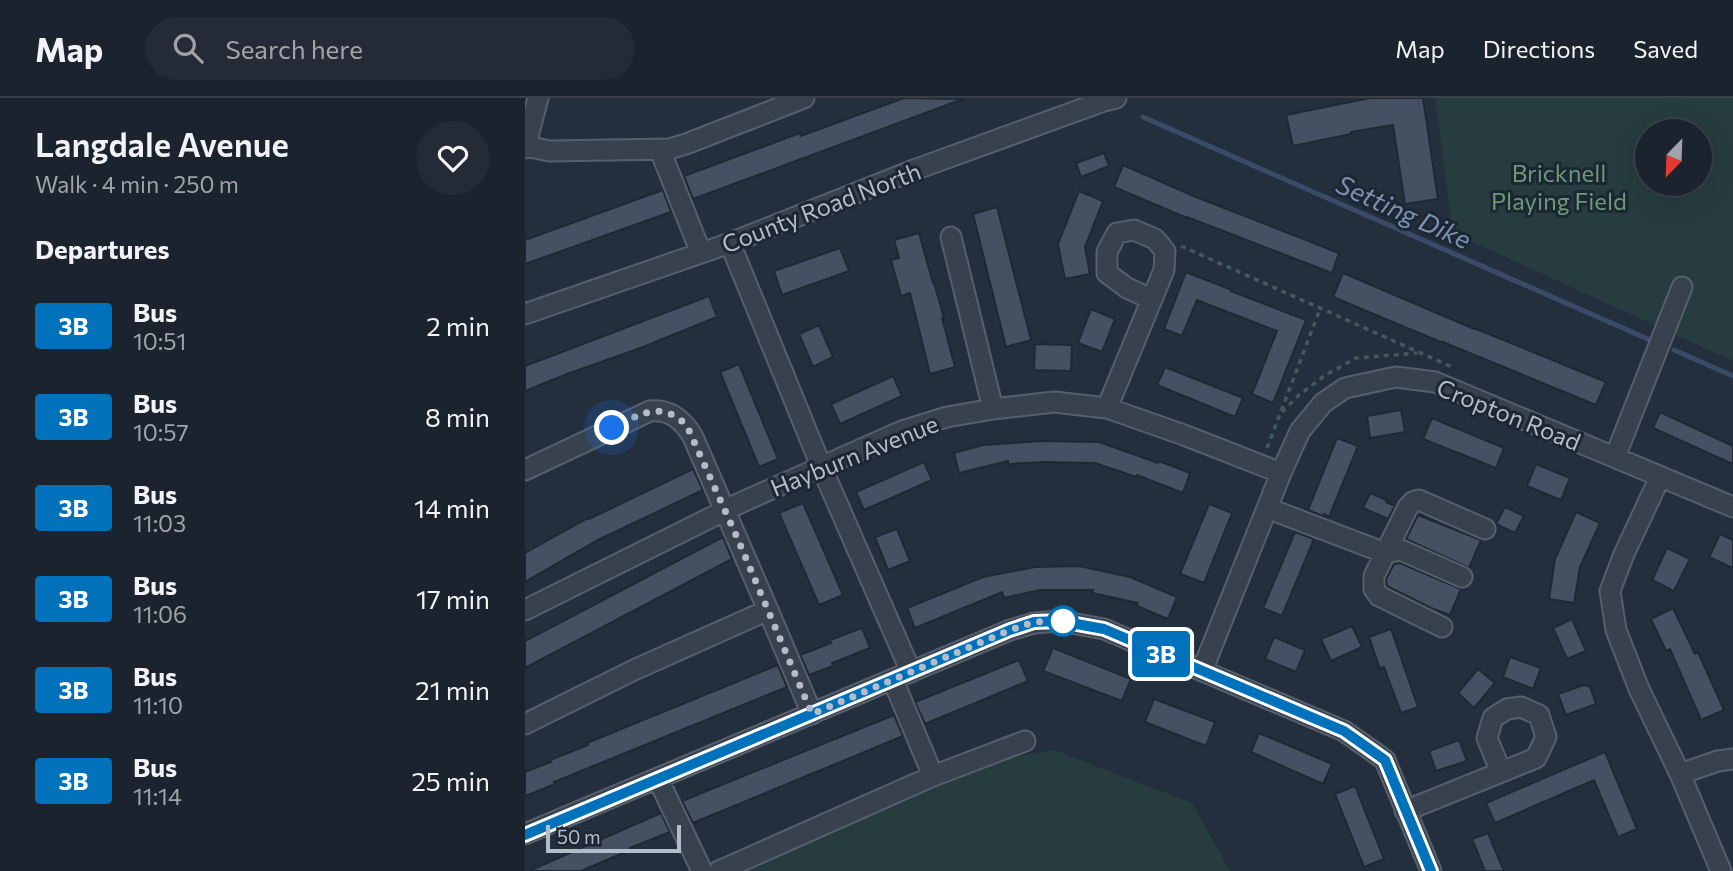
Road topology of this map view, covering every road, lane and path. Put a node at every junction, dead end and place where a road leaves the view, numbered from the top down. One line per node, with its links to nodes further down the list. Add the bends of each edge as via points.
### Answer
1 (538, 98): 4 (street)
2 (804, 98): 5 (street)
3 (1116, 98): 8 (street, County Road North, via 914,170)
4 (525, 147): 5 (street)
5 (660, 150): 9 (street)
6 (951, 237): 16 (street)
7 (1155, 239): 11 (street, via 1165,251 1164,270); 11 (street, via 1134,230 1117,233 1107,252 1107,273); 12 (path, via 1186,247)
8 (730, 243): 9 (street, County Road North); 19 (street)
9 (701, 253): 13 (street, County Road North)
10 (1682, 287): 17 (street)
11 (1151, 299): 15 (street)
12 (1320, 309): 14 (path, via 1452,367); 18 (path)
13 (525, 314)
14 (1446, 386): 17 (street, Cropton Road); 21 (street, Cropton Road, via 1396,377 1346,388 1323,403 1300,431)
15 (1107, 408): 16 (street, Hayburn Avenue, via 1054,402); 18 (street, Hayburn Avenue)
16 (993, 409): 19 (street, Hayburn Avenue, via 902,431)
17 (1615, 457): 22 (street, Cropton Road)
18 (1261, 465): 21 (street, Hayburn Avenue)
19 (821, 466): 25 (street, Hayburn Avenue); 33 (street)
20 (525, 470): 25 (street, via 658,410 680,418 687,426)
21 (1281, 473): 24 (street, Cropton Road)
22 (1660, 477): 23 (street, Cropton Road); 39 (street, via 1610,591 1616,630)
23 (1733, 507)
24 (1267, 508): 27 (street); 32 (street, Cropton Road)
25 (725, 510): 29 (street, Hayburn Avenue); 30 (street)
26 (1485, 529): 27 (street, via 1414,500)
27 (1385, 552): 28 (street, via 1401,550); 31 (street, via 1374,576 1379,596)
28 (1462, 577)
29 (525, 610)
30 (768, 610): 34 (street); 35 (street)
31 (1442, 627)
32 (1202, 671): 33 (street, via 1104,629 1060,621 1034,622 1010,630); 42 (street, via 1344,731 1385,760)
33 (902, 676): 34 (street); 40 (street)
34 (812, 714): 41 (street)
35 (525, 724)
36 (1025, 741): 40 (street)
37 (1733, 759): 39 (street)
38 (1501, 772): 42 (street)
39 (1680, 774): 47 (street)
40 (933, 776): 45 (street)
41 (658, 779): 43 (street); 44 (street)
42 (1405, 811): 46 (street)
43 (525, 834)
44 (702, 871)
45 (719, 871)
46 (1431, 871)
47 (1721, 871)

